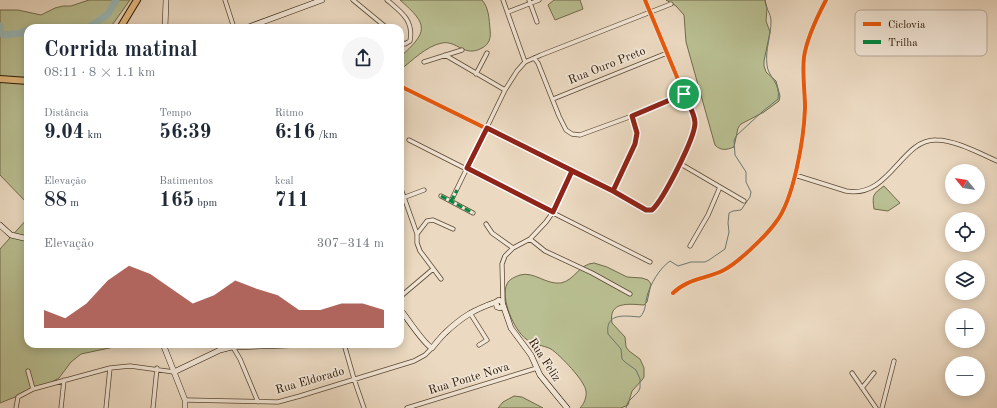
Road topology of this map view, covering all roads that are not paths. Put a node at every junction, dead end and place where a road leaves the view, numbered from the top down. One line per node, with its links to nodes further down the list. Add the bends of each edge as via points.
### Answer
1 (137, 0): 16 (highway)
2 (166, 0): 17 (street)
3 (225, 0): 18 (street)
4 (322, 0): 19 (street)
5 (353, 0): 20 (street)
6 (387, 0): 21 (street, via 410,23 410,41)
7 (503, 0): 13 (street)
8 (539, 0): 11 (street)
9 (645, 0): 14 (street)
10 (826, 0): 43 (street, via 811,33 804,58 804,117)
11 (530, 2): 13 (street); 15 (street)
12 (671, 4): 14 (street)
13 (508, 12): 28 (street)
14 (650, 12): 24 (street); 26 (street)
15 (537, 22)
16 (122, 24)
17 (165, 24)
18 (233, 24)
19 (257, 24)
20 (382, 24)
21 (404, 43)
22 (462, 50): 25 (street)
23 (487, 52): 29 (street)
24 (667, 53): 34 (street); 35 (street, Rua Ouro Preto)
25 (445, 55): 27 (street); 29 (street)
26 (534, 58): 28 (street); 35 (street)
27 (424, 62)
28 (525, 62): 33 (street)
29 (476, 74): 33 (street)
30 (0, 79): 31 (highway)
31 (24, 81)
32 (404, 88): 37 (street)
33 (506, 90): 37 (street)
34 (684, 94): 36 (street); 40 (street, via 695,125)
35 (554, 99): 36 (street, via 566,130 572,134 580,135)
36 (632, 116): 46 (street, via 637,133 635,144)
37 (487, 128): 41 (street); 42 (street)
38 (409, 140): 41 (street)
39 (997, 161): 43 (street, via 954,144 930,140 909,153 880,182 863,191 846,191)
40 (679, 163): 44 (street); 46 (street, via 660,201 652,210 646,210)
41 (467, 168): 50 (street); 52 (street)
42 (572, 171): 46 (street); 52 (street)
43 (795, 175): 65 (street, via 779,218 746,253 727,269 692,280)
44 (720, 187): 49 (street); 60 (street)
45 (424, 190): 48 (street)
46 (613, 191)
47 (441, 196): 50 (street)
48 (404, 197)
49 (744, 201)
50 (451, 202): 53 (street)
51 (404, 203): 57 (street)
52 (553, 212): 59 (street); 62 (street)
53 (473, 213)
54 (486, 224): 61 (street, via 492,233)
55 (0, 225): 58 (street, via 11,235)
56 (453, 229): 57 (street, via 433,220 427,221)
57 (417, 234): 63 (street, via 420,251)
58 (24, 238)
59 (530, 239): 61 (street); 67 (street, via 545,251)
60 (690, 246)
61 (513, 248): 68 (street, via 505,256 502,264 503,285)
62 (650, 262)
63 (433, 269): 64 (street); 66 (street)
64 (441, 279)
65 (673, 293)
66 (404, 294)
67 (630, 294)
68 (500, 305): 69 (street, via 483,306); 80 (street, Rua Feliz)
69 (470, 313): 71 (street, via 487,340); 76 (street)
70 (404, 314): 76 (street)
71 (479, 346)
72 (165, 348): 82 (street)
73 (225, 348): 82 (street)
74 (234, 348): 91 (street)
75 (345, 348): 85 (street)
76 (432, 348): 85 (street, Rua Eldorado, via 414,361)
77 (894, 361): 92 (street)
78 (110, 368): 79 (street); 86 (street); 96 (street)
79 (157, 368): 82 (street); 97 (street)
80 (537, 368): 101 (street, Rua Ponte Nova); 102 (street, Rua Feliz, via 544,381)
81 (28, 372): 88 (street)
82 (174, 372): 89 (street)
83 (852, 372): 87 (street)
84 (874, 374): 87 (street)
85 (354, 379): 91 (street, Rua Eldorado, via 278,402); 100 (street)
86 (64, 380): 88 (street); 95 (street)
87 (862, 388): 93 (street)
88 (32, 389): 94 (street, via 18,397)
89 (186, 400): 90 (street, Rua Eldorado); 98 (street)
90 (233, 402): 91 (street, Rua Eldorado); 99 (street)
91 (258, 402)
92 (883, 406): 93 (street)
93 (876, 407)
94 (16, 408)
95 (61, 408)
96 (106, 408)
97 (153, 408)
98 (185, 408)
99 (233, 408)
100 (364, 408)
101 (407, 408)
102 (567, 408)

